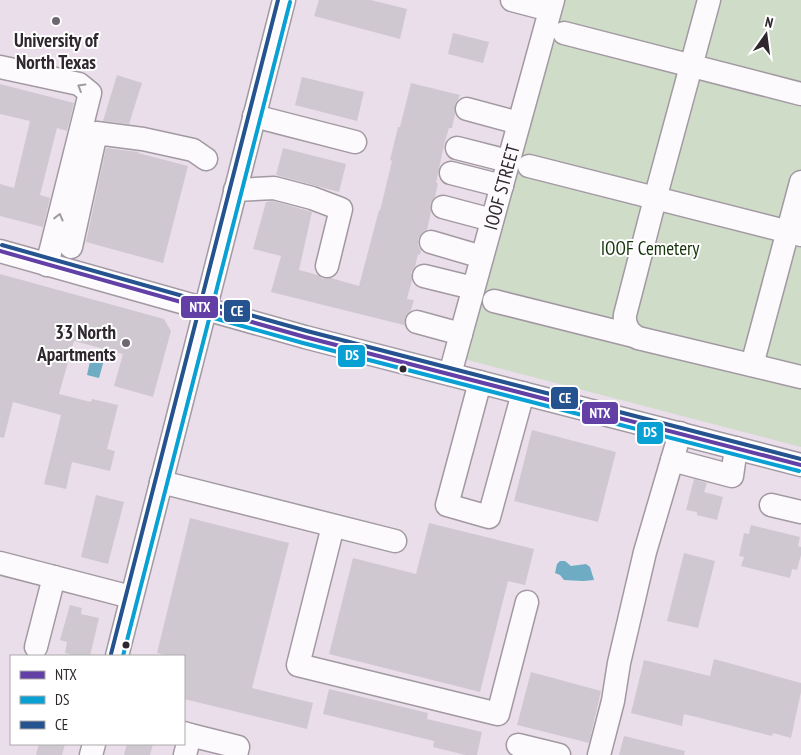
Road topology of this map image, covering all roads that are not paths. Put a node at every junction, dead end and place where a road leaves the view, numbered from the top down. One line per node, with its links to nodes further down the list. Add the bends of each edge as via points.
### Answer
1 (284, 0): 10 (street)
2 (512, 0): 4 (street)
3 (709, 0): 6 (street)
4 (551, 5): 11 (street, IOOF STREET)
5 (564, 32): 6 (street)
6 (692, 66): 8 (street); 20 (street)
7 (0, 67): 28 (street, one-way to 7, via 90,93 79,84)
8 (801, 94)
9 (467, 109): 11 (street)
10 (254, 116): 12 (street); 19 (street)
11 (519, 123): 15 (street, IOOF STREET)
12 (355, 142)
13 (457, 148): 15 (street)
14 (206, 159): 25 (street, via 193,150 96,133)
15 (518, 164): 18 (street, IOOF STREET); 20 (street)
16 (451, 173): 18 (street)
17 (801, 182): 23 (street)
18 (502, 186): 22 (street, IOOF STREET)
19 (235, 190): 29 (street, via 274,188 342,209); 33 (street)
20 (655, 199): 23 (street); 36 (street, via 625,315 626,326)
21 (443, 207): 22 (street)
22 (492, 220): 27 (street, IOOF STREET)
23 (794, 233): 37 (street)
24 (431, 242): 27 (street)
25 (71, 247)
26 (0, 251): 28 (street)
27 (482, 256): 31 (street, IOOF STREET)
28 (47, 264): 33 (street)
29 (327, 266)
30 (424, 276): 31 (street)
31 (473, 288): 35 (street, IOOF STREET)
32 (494, 301): 36 (street)
33 (205, 309): 38 (street); 46 (street)
34 (417, 322): 35 (street)
35 (461, 334): 38 (street, IOOF STREET)
36 (634, 336): 37 (street)
37 (752, 365): 39 (street)
38 (450, 374): 40 (street)
39 (801, 377)
40 (480, 382): 41 (street); 41 (street, via 447,505 489,517)
41 (523, 393): 42 (street)
42 (680, 433): 43 (street); 44 (street)
43 (736, 448): 44 (street, via 732,476); 45 (street)
44 (672, 460): 61 (street, via 646,552)
45 (801, 465)
46 (161, 482): 49 (street); 53 (street)
47 (771, 505): 48 (street)
48 (801, 512)
49 (334, 526): 50 (street); 54 (street, via 298,666 498,714)
50 (395, 541)
51 (0, 563): 52 (street)
52 (54, 577): 53 (street); 55 (street)
53 (131, 597): 56 (street)
54 (527, 602)
55 (36, 647)
56 (116, 655)
57 (186, 741): 59 (street, via 238,746)
58 (518, 745): 60 (street)
59 (236, 755)
60 (560, 755)
61 (599, 755)

